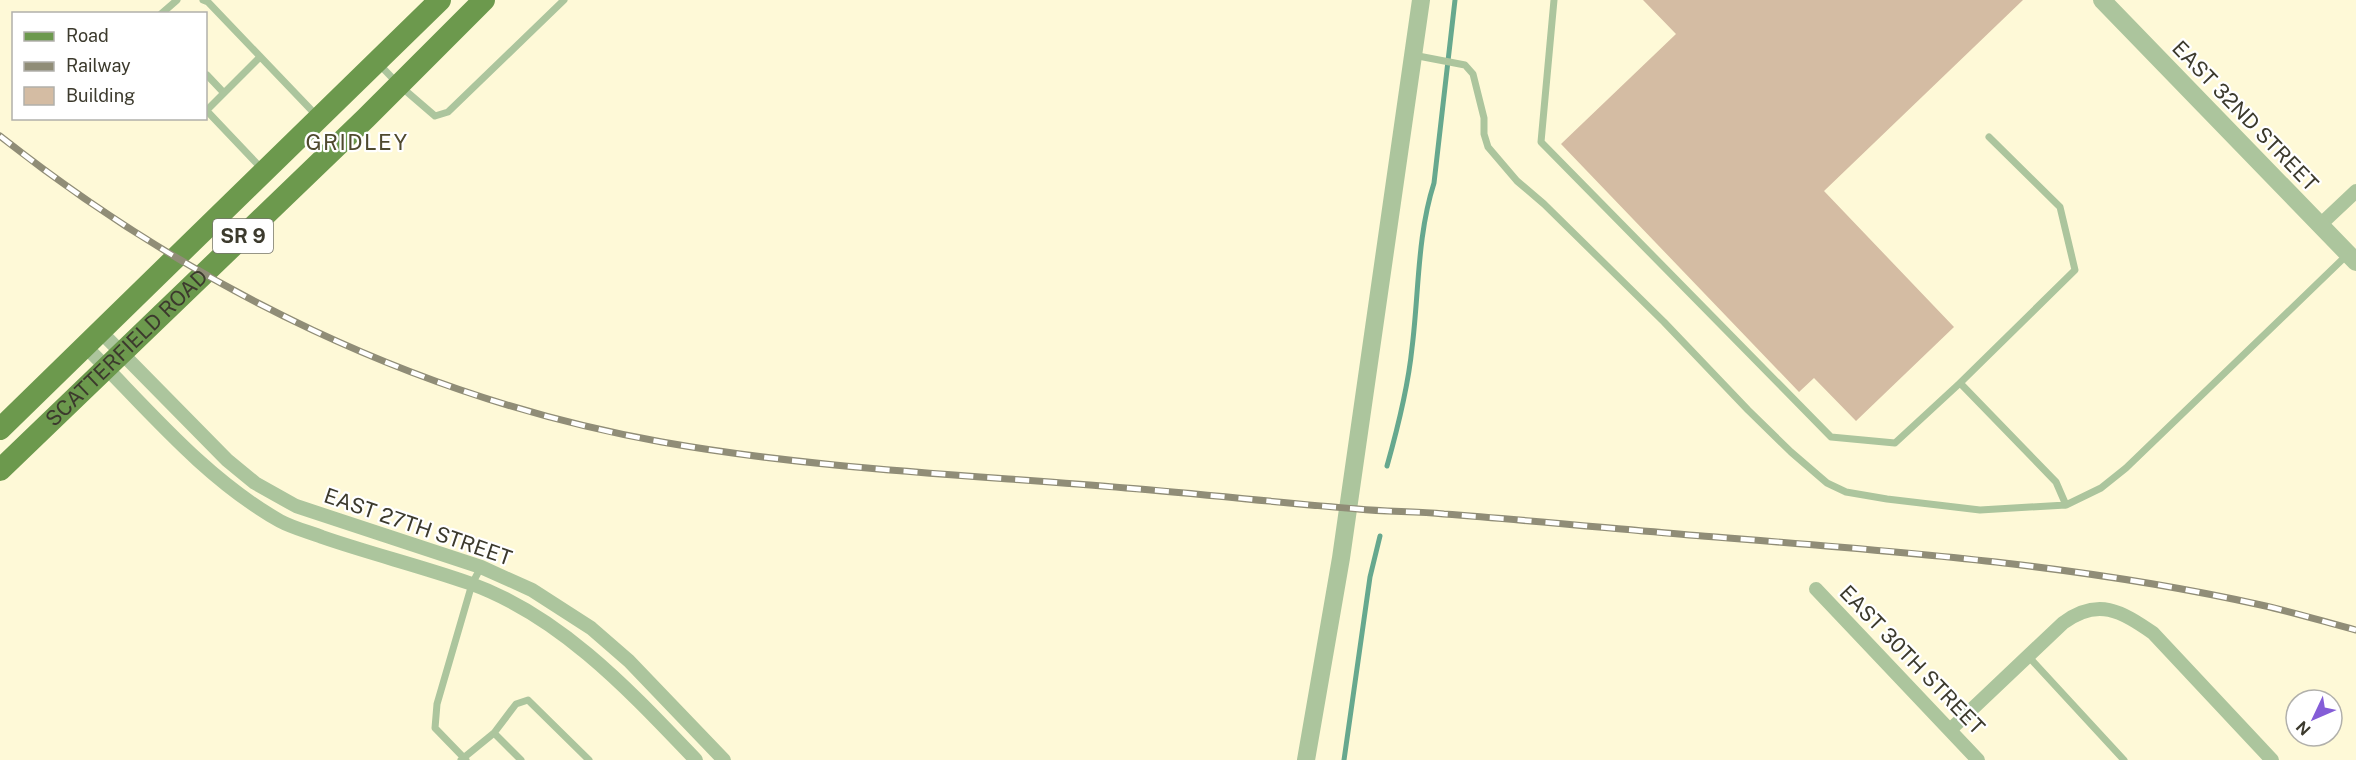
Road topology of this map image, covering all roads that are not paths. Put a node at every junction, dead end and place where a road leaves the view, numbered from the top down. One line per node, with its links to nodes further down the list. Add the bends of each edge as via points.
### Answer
1 (177, 0): 9 (lane)
2 (203, 0): 11 (lane)
3 (440, 0): 12 (main road, SCATTERFIELD ROAD / SR 9)
4 (484, 0): 14 (main road, SCATTERFIELD ROAD / SR 9)
5 (564, 0): 14 (lane, via 448,112 435,116)
6 (1421, 0): 10 (street)
7 (1554, 0): 26 (lane, via 1541,142 1831,437 1894,443)
8 (2102, 0): 22 (street, EAST 32ND STREET)
9 (163, 12)
10 (1413, 55): 29 (lane, via 1465,64 1473,74 1488,147 1517,181 1656,314 1783,445 1827,483 1846,492 1952,508); 41 (street, via 1341,558)
11 (261, 57): 15 (lane); 18 (lane)
12 (376, 62): 14 (lane); 18 (main road, SCATTERFIELD ROAD / SR 9)
13 (207, 75): 15 (lane)
14 (399, 85): 25 (main road, SCATTERFIELD ROAD / SR 9)
15 (225, 93): 16 (lane)
16 (207, 109)
17 (207, 111): 20 (lane)
18 (319, 118): 20 (main road, SCATTERFIELD ROAD / SR 9)
19 (1989, 137): 26 (lane, via 2060,207 2075,270)
20 (264, 172): 24 (main road, SCATTERFIELD ROAD / SR 9)
21 (2356, 191): 22 (street)
22 (2320, 225): 23 (street, EAST 32ND STREET)
23 (2352, 258): 29 (lane, via 2126,468 2101,488)
24 (93, 339): 25 (street, EAST 27TH STREET); 25 (street, EAST 27TH STREET); 27 (main road, SCATTERFIELD ROAD / SR 9)
25 (115, 361): 28 (main road, SCATTERFIELD ROAD / SR 9); 30 (street, EAST 27TH STREET, via 255,483 296,506); 31 (street, EAST 27TH STREET, via 211,473 248,502 283,523)
26 (1960, 383): 29 (lane, via 2056,482)
27 (0, 429)
28 (0, 470)
29 (2066, 505)
30 (481, 567): 31 (lane); 40 (street, EAST 27TH STREET, via 532,590 591,628 629,661)
31 (472, 584): 36 (lane, via 437,704 435,728); 39 (street, EAST 27TH STREET, via 513,604 573,642 613,676)
32 (1816, 589): 34 (street, EAST 30TH STREET)
33 (2028, 655): 34 (street); 43 (lane); 44 (street, via 2072,617 2091,609 2106,608 2130,617 2153,633)
34 (1950, 730): 42 (street, EAST 30TH STREET)
35 (494, 733): 36 (lane); 37 (lane); 38 (lane, via 516,704 528,700)
36 (464, 759)
37 (521, 760)
38 (589, 760)
39 (696, 760)
40 (724, 760)
41 (1306, 760)
42 (1978, 760)
43 (2124, 760)
44 (2272, 760)

